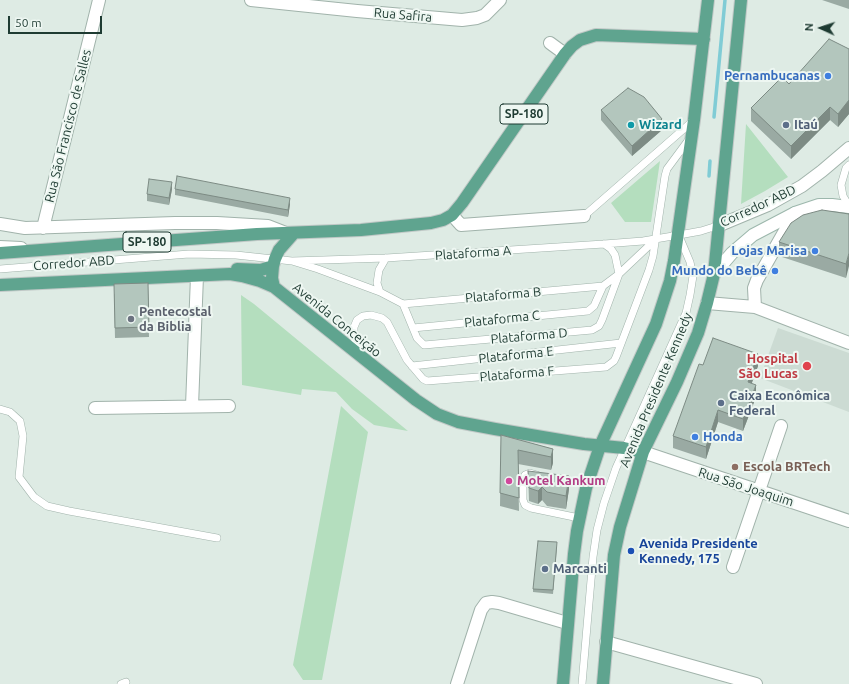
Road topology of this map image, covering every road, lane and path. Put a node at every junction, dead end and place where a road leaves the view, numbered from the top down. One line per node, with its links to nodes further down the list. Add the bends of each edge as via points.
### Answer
1 (99, 0): 20 (street, Rua São Francisco de Salles)
2 (251, 0): 6 (street, Rua Safira)
3 (500, 0): 6 (street, Rua Safira, via 485,15 462,20)
4 (708, 0): 7 (main road, Avenida Presidente Kennedy)
5 (741, 0): 19 (main road, Avenida Presidente Kennedy)
6 (359, 6)
7 (704, 39): 9 (main road, SP-180, via 596,35 580,40); 10 (main road, Avenida Presidente Kennedy)
8 (550, 43): 9 (street)
9 (565, 54): 16 (main road, SP-180)
10 (694, 120): 11 (main road, Avenida Presidente Kennedy); 17 (lane)
11 (692, 136): 22 (main road, Avenida Presidente Kennedy); 23 (lane, via 667,169)
12 (849, 148): 19 (street, Corredor ABD, via 802,186 768,205)
13 (849, 165): 14 (lane, via 841,185 843,196)
14 (849, 206): 15 (street, via 819,205)
15 (796, 213): 33 (street, via 753,235 732,253); 41 (street, via 757,280 754,288)
16 (452, 215): 17 (street, via 461,225); 21 (main road, SP-180, via 431,223)
17 (584, 216)
18 (0, 224): 20 (street)
19 (720, 225): 22 (lane, Corredor ABD); 33 (main road, Avenida Presidente Kennedy)
20 (43, 228): 21 (street, via 218,223 268,226)
21 (290, 233): 26 (main road, SP-180); 30 (main road)
22 (679, 236): 23 (lane, Corredor ABD); 52 (main road, Avenida Presidente Kennedy, via 670,281 656,324); 53 (lane, via 693,276 686,313)
23 (655, 239): 24 (lane, Plataforma A); 32 (lane); 43 (lane, via 649,270)
24 (604, 244): 28 (lane, Plataforma A); 32 (lane, via 615,255)
25 (0, 247): 26 (street)
26 (42, 249): 27 (main road, SP-180)
27 (0, 253)
28 (386, 258): 29 (lane, Plataforma A); 38 (lane, via 379,270 377,283)
29 (292, 261): 30 (lane, Corredor ABD); 38 (lane)
30 (274, 262): 31 (lane, Corredor ABD, via 214,253); 34 (main road, via 261,270 210,267); 37 (main road)
31 (0, 269)
32 (619, 274): 36 (lane); 42 (lane, Plataforma D, via 602,320 599,326 592,330 424,345 418,341)
33 (714, 274): 39 (main road, Avenida Presidente Kennedy)
34 (197, 276): 35 (main road, Avenida Conceição); 37 (main road, Avenida Conceição, via 230,274); 47 (street)
35 (0, 285)
36 (603, 286): 40 (lane, Plataforma B); 42 (lane, Plataforma C, via 594,306 588,311)
37 (274, 287): 45 (main road, Avenida Conceição)
38 (380, 292): 40 (lane)
39 (707, 303): 41 (street); 54 (main road, Avenida Presidente Kennedy, via 691,351)
40 (403, 304): 42 (lane)
41 (755, 307): 44 (street)
42 (413, 328)
43 (621, 343): 46 (lane, Plataforma E); 46 (lane, Plataforma F, via 614,361 606,367 427,381)
44 (849, 343)
45 (367, 361): 46 (lane, via 355,342 354,327 357,320 371,315 387,322); 52 (main road, Avenida Conceição, via 416,400 438,414 458,422)
46 (412, 366)
47 (192, 406): 48 (street); 49 (street)
48 (229, 406)
49 (94, 408)
50 (0, 409): 59 (lane, via 10,412 20,421 23,436 19,477 34,497 47,506)
51 (781, 426): 56 (street)
52 (600, 446): 53 (main road, Avenida Conceição); 57 (main road, Avenida Presidente Kennedy)
53 (624, 448): 54 (main road, Avenida Conceição); 65 (lane, via 597,530)
54 (643, 452): 56 (street, Rua São Joaquim); 62 (main road, Avenida Presidente Kennedy, via 614,555)
55 (542, 476): 57 (lane, via 530,473 525,475 525,505)
56 (759, 491): 58 (street, Rua São Joaquim); 60 (street)
57 (579, 518): 61 (main road, Avenida Presidente Kennedy)
58 (849, 521)
59 (217, 538)
60 (733, 567)
61 (567, 623): 63 (street, via 499,603 486,603 481,610); 64 (main road, Avenida Presidente Kennedy)
62 (606, 642): 66 (main road, Avenida Presidente Kennedy); 67 (street)
63 (457, 684)
64 (562, 684)
65 (582, 684)
66 (603, 684)
67 (756, 684)

